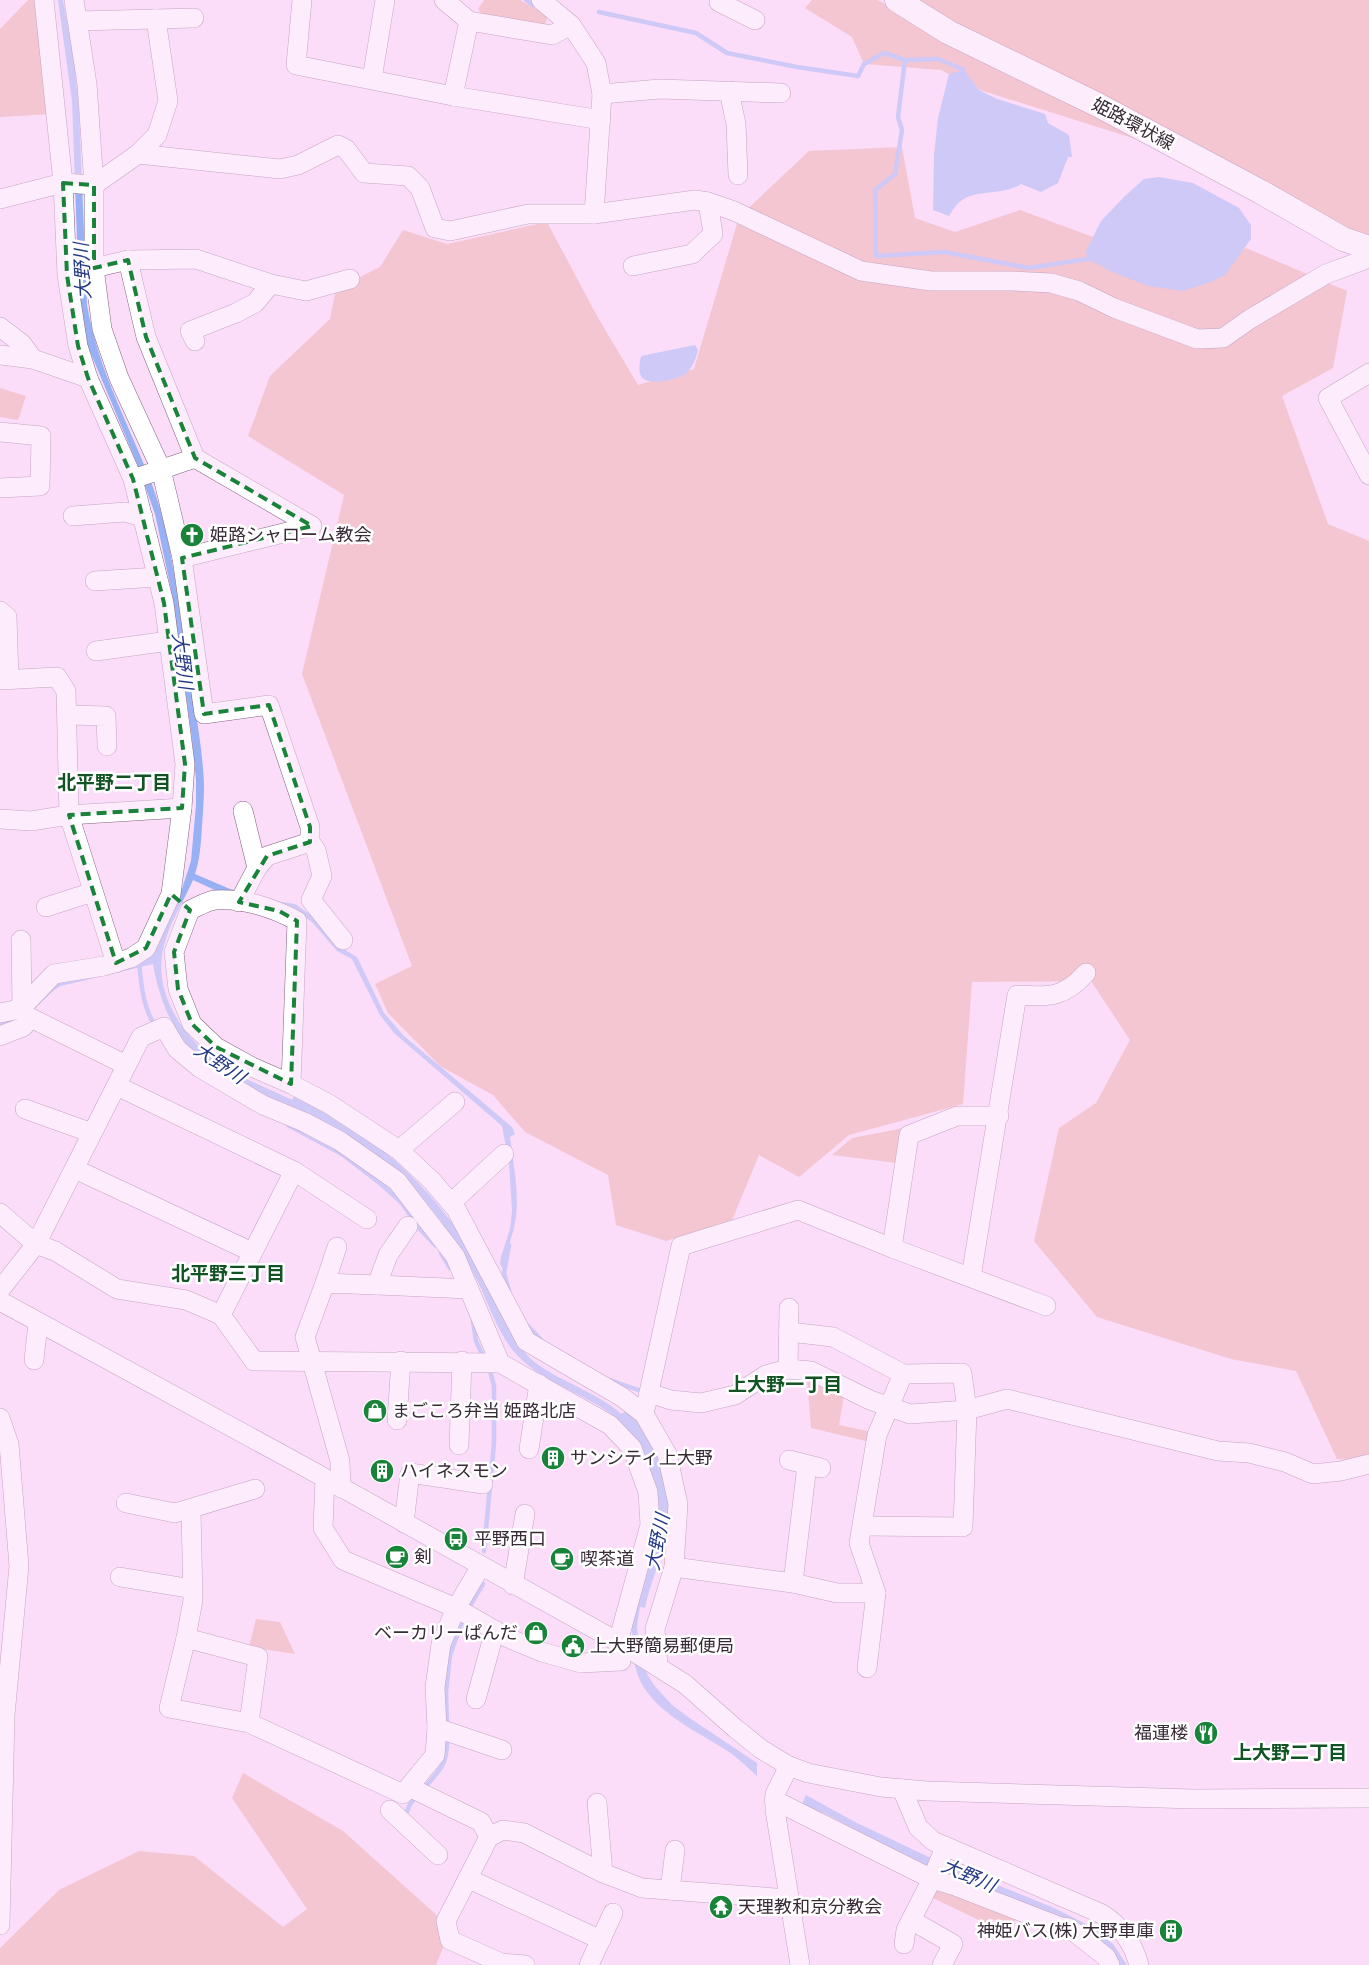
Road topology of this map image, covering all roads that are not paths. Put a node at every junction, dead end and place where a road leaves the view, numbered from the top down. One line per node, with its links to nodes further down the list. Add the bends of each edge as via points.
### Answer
1 (44, 0): 23 (street)
2 (74, 0): 12 (street)
3 (302, 0): 15 (street, via 296,64)
4 (385, 0): 15 (street)
5 (444, 0): 13 (street)
6 (541, 0): 14 (street)
7 (720, 0): 11 (street)
8 (897, 0): 28 (main road, 姫路環状線, via 948,32 1096,104 1343,239)
9 (194, 18): 10 (street)
10 (156, 19): 12 (street); 21 (street, via 168,101 157,135)
11 (755, 20)
12 (78, 21): 24 (street, via 87,84)
13 (469, 21): 14 (street, via 552,35); 19 (street)
14 (571, 25): 18 (street, via 596,63)
15 (372, 79): 19 (street)
16 (729, 91): 17 (street); 18 (street, via 660,89); 22 (street, via 736,124)
17 (781, 93)
18 (602, 94): 20 (street)
19 (453, 96): 20 (street)
20 (601, 120): 27 (street)
21 (138, 154): 24 (street); 27 (street, via 280,169 298,165 338,145 346,149 364,174 408,176 420,188 435,228 450,231 528,214)
22 (738, 175)
23 (63, 183): 24 (street); 25 (street); 40 (street, via 67,275 78,346)
24 (94, 185): 32 (street)
25 (0, 199)
26 (708, 202): 27 (street, via 695,200); 29 (street, via 862,270 931,281 1051,283 1197,339 1223,338 1326,274); 31 (street, via 714,234 692,254)
27 (594, 214)
28 (1369, 248)
29 (1369, 258)
30 (128, 260): 32 (street); 34 (street, via 196,259); 42 (street, via 146,337)
31 (633, 266)
32 (94, 268): 43 (street, via 102,329 119,378)
33 (350, 279): 34 (street, via 306,291)
34 (271, 284): 36 (street, via 255,303 190,331)
35 (0, 327): 38 (street, via 22,344)
36 (195, 341)
37 (0, 355): 38 (street)
38 (33, 359): 40 (street)
39 (1369, 373): 44 (street, via 1328,398)
40 (88, 378): 45 (street)
41 (0, 432): 46 (street, via 41,436 40,486)
42 (195, 458): 43 (street); 49 (street, via 312,526)
43 (161, 469): 45 (street); 49 (street)
44 (1369, 475)
45 (134, 479): 48 (street)
46 (0, 488)
47 (73, 516): 48 (street, via 125,512)
48 (143, 517): 50 (street)
49 (182, 558): 62 (street, via 204,714 269,705 310,826)
50 (158, 577): 51 (street); 53 (street)
51 (95, 581)
52 (0, 611): 55 (street, via 7,617)
53 (169, 641): 54 (street); 58 (street, via 185,764)
54 (96, 651)
55 (5, 680): 56 (street, via 57,677 66,691)
56 (68, 715): 57 (street, via 106,716); 60 (street)
57 (111, 741)
58 (182, 808): 60 (street); 65 (street)
59 (243, 811): 63 (street)
60 (69, 814): 61 (street, via 31,821); 64 (street)
61 (0, 818)
62 (310, 842): 63 (street, via 267,856); 70 (street, via 316,850 322,876 311,900)
63 (257, 868): 66 (street)
64 (93, 892): 67 (street); 71 (street)
65 (171, 894): 68 (street); 71 (street, via 146,948 131,958)
66 (242, 896): 68 (street, via 214,900); 77 (street, via 298,921)
67 (46, 907)
68 (190, 910): 77 (street, via 174,952 178,989 192,1024 216,1047 252,1068)
69 (21, 940): 73 (street)
70 (343, 940)
71 (116, 962): 73 (street, via 54,974)
72 (1086, 973): 81 (street, via 1074,987 1046,997 1017,995)
73 (22, 1006): 74 (street)
74 (0, 1013)
75 (0, 1036): 76 (street, via 24,1027 31,1018)
76 (126, 1065): 78 (street); 98 (street, via 141,1037 164,1027 178,1049 200,1068 263,1105 340,1141 397,1181 455,1256)
77 (291, 1084): 83 (street, via 329,1104)
78 (117, 1086): 82 (street); 86 (street)
79 (455, 1102): 83 (street)
80 (25, 1109): 82 (street)
81 (999, 1116): 93 (street, via 957,1116 909,1135); 95 (street)
82 (92, 1133): 85 (street)
83 (399, 1150): 87 (street)
84 (504, 1154): 87 (street)
85 (75, 1169): 91 (street); 94 (street)
86 (294, 1171): 89 (street); 94 (street)
87 (451, 1203): 117 (street, via 526,1341 622,1397)
88 (0, 1212): 91 (street)
89 (367, 1220)
90 (408, 1226): 97 (street, via 388,1255)
91 (36, 1244): 99 (street); 103 (street, via 56,1251 117,1289 186,1300)
92 (337, 1247): 96 (street)
93 (892, 1248): 95 (street); 114 (street, via 798,1210 681,1246)
94 (252, 1252): 103 (street)
95 (971, 1278): 101 (street)
96 (325, 1283): 97 (street); 109 (street, via 305,1337)
97 (377, 1285): 98 (street)
98 (469, 1289): 110 (street)
99 (0, 1290)
100 (0, 1301): 104 (street)
101 (1046, 1306)
102 (790, 1308): 105 (street)
103 (221, 1315): 109 (street, via 254,1361)
104 (38, 1323): 106 (street); 124 (street)
105 (789, 1332): 111 (street); 112 (street, via 833,1337)
106 (34, 1360)
107 (401, 1361): 108 (street); 109 (street); 119 (street)
108 (462, 1361): 110 (street); 120 (street)
109 (313, 1362): 124 (street, via 340,1461)
110 (500, 1362): 113 (street)
111 (788, 1368): 114 (street, via 766,1375 735,1395 701,1403 671,1400); 115 (street, via 811,1371 870,1400)
112 (903, 1374): 115 (street); 116 (street, via 962,1373)
113 (539, 1384): 121 (street); 142 (street, via 610,1425 632,1448 648,1492 650,1524)
114 (649, 1393): 117 (street)
115 (890, 1406): 116 (street, via 910,1414); 131 (street, via 877,1435)
116 (967, 1410): 123 (street, via 1007,1399 1218,1451 1249,1453 1285,1462 1313,1474); 131 (street, via 962,1527)
117 (644, 1414): 133 (street, via 667,1454 678,1504)
118 (0, 1418): 146 (street, via 9,1444 19,1566)
119 (397, 1420)
120 (459, 1445)
121 (529, 1449)
122 (788, 1460): 135 (street, via 814,1467)
123 (1369, 1464)
124 (333, 1484): 130 (street); 139 (street, via 323,1528 343,1560)
125 (483, 1484): 130 (street, via 410,1473)
126 (255, 1490): 128 (street)
127 (126, 1503): 128 (street, via 175,1514)
128 (191, 1510): 137 (street)
129 (525, 1514): 136 (street)
130 (404, 1523): 132 (street)
131 (863, 1526): 138 (street, via 859,1543)
132 (481, 1566): 136 (street); 139 (street)
133 (674, 1567): 135 (street); 143 (street, via 655,1629)
134 (120, 1577): 137 (street)
135 (793, 1582): 138 (street, via 837,1592)
136 (513, 1585): 142 (street)
137 (193, 1589): 141 (street)
138 (876, 1593): 144 (street)
139 (456, 1608): 140 (street); 148 (street, via 441,1644 435,1687)
140 (495, 1630): 142 (street, via 542,1652 581,1663 621,1661); 145 (street)
141 (186, 1638): 147 (street, via 258,1657); 147 (street, via 169,1708)
142 (618, 1642): 143 (street)
143 (658, 1666): 150 (street, via 685,1684 755,1744)
144 (867, 1668)
145 (476, 1699)
146 (3, 1715): 167 (street)
147 (249, 1724): 152 (street)
148 (437, 1728): 149 (street); 152 (street, via 435,1755)
149 (502, 1750)
150 (789, 1766): 151 (street, via 829,1778); 154 (street)
151 (902, 1789): 153 (street, via 1194,1799); 157 (street, via 918,1827)
152 (406, 1791): 156 (street, via 481,1822); 159 (street, via 386,1815)
153 (1369, 1798)
154 (774, 1800): 162 (street); 164 (street)
155 (597, 1803): 160 (street)
156 (489, 1838): 160 (street, via 503,1830 524,1833); 161 (street)
157 (944, 1847): 162 (street); 175 (street, via 1102,1914 1120,1927)
158 (675, 1850): 163 (street)
159 (438, 1855)
160 (602, 1873): 163 (street, via 642,1888)
161 (469, 1879): 168 (street); 170 (street, via 446,1921 450,1940 501,1963)
162 (932, 1879): 166 (street); 174 (street, via 1069,1928 1106,1957)
163 (670, 1890): 164 (street)
164 (789, 1899): 172 (street)
165 (613, 1913): 168 (street)
166 (911, 1920): 169 (street); 173 (street, via 953,1944)
167 (0, 1925)
168 (601, 1940): 171 (street)
169 (904, 1944)
170 (525, 1965)
171 (589, 1965)
172 (800, 1965)
173 (942, 1965)
174 (1110, 1965)
175 (1139, 1965)

